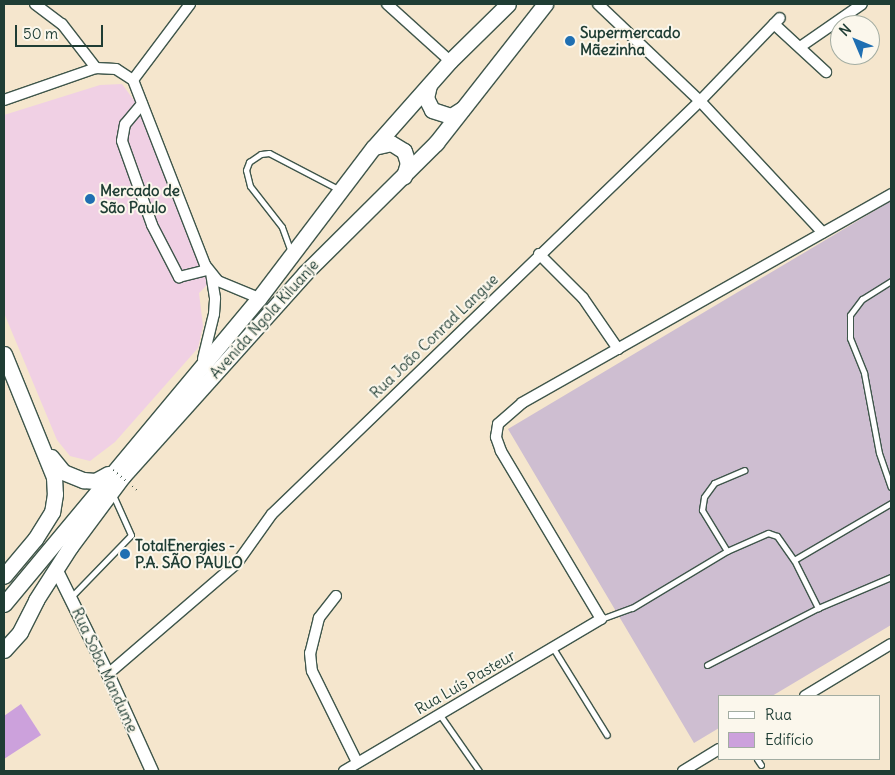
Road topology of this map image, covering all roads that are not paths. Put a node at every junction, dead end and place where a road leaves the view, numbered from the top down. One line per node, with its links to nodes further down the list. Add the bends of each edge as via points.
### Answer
1 (35, 4): 10 (street, via 62,24)
2 (190, 4): 12 (street)
3 (387, 4): 9 (street)
4 (508, 4): 9 (main road, Avenida Ngola Kiluanje)
5 (545, 4): 17 (main road, Avenida Ngola Kiluanje)
6 (598, 4): 15 (street)
7 (862, 4): 8 (street)
8 (800, 46): 11 (street); 15 (street, Rua João Conrad Langue, via 777,21)
9 (450, 61): 13 (main road, Avenida Ngola Kiluanje)
10 (96, 68): 12 (street, via 116,69); 14 (street)
11 (826, 72)
12 (133, 80): 16 (street)
13 (429, 85): 17 (main road, via 426,98 432,110 451,116); 18 (main road, Avenida Ngola Kiluanje)
14 (4, 100)
15 (700, 101): 22 (street); 24 (street, Rua João Conrad Langue)
16 (142, 104): 25 (street); 25 (street, via 125,124 122,141 152,225 179,277)
17 (462, 109): 19 (main road, Avenida Ngola Kiluanje, via 436,143)
18 (373, 148): 19 (main road, via 386,142 399,146 408,163); 20 (main road, Avenida Ngola Kiluanje)
19 (404, 176): 35 (main road, Avenida Ngola Kiluanje, via 305,273)
20 (340, 190): 23 (main road, Avenida Ngola Kiluanje); 23 (lane, via 269,153 260,154 249,162 246,170 250,186 282,227)
21 (891, 194): 22 (street)
22 (823, 232): 28 (street)
23 (292, 254): 27 (main road, Avenida Ngola Kiluanje)
24 (539, 254): 28 (street, via 583,298); 51 (street, Rua João Conrad Langue, via 272,514 237,563)
25 (209, 272): 27 (street, via 227,286); 30 (street, via 215,298 213,323 206,352)
26 (891, 281): 34 (lane, via 862,299 850,315 850,338 864,373 879,453)
27 (259, 298): 30 (main road, Avenida Ngola Kiluanje)
28 (618, 349): 46 (street, via 522,403 498,424 496,437 511,470)
29 (4, 354): 31 (main road)
30 (196, 373): 33 (main road, Avenida Ngola Kiluanje)
31 (42, 446): 33 (main road, via 72,477 94,481); 40 (main road, via 54,477 52,512 35,539)
32 (744, 470): 37 (lane, via 714,483 704,497 702,510)
33 (111, 472): 44 (main road, Avenida Ngola Kiluanje)
34 (891, 487)
35 (111, 491): 39 (main road, Avenida Ngola Kiluanje); 43 (lane, via 131,536)
36 (891, 503): 38 (lane)
37 (726, 550): 38 (lane, via 768,533 777,536); 46 (lane, via 632,608)
38 (794, 560): 45 (lane)
39 (56, 569): 43 (street, Rua Soba Mandume); 49 (main road, Avenida Ngola Kiluanje, via 20,632)
40 (4, 576)
41 (891, 577): 45 (lane)
42 (336, 596): 57 (street, via 319,618 310,654 312,671)
43 (70, 598): 51 (street, Rua Soba Mandume)
44 (4, 604)
45 (818, 608): 50 (lane)
46 (601, 619): 48 (street, Rua Luís Pasteur)
47 (891, 644): 52 (street)
48 (552, 648): 53 (street, Rua Luís Pasteur); 54 (lane)
49 (4, 650)
50 (707, 665)
51 (108, 674): 59 (street, Rua Soba Mandume)
52 (807, 695)
53 (440, 715): 57 (street, Rua Luís Pasteur); 61 (lane)
54 (607, 735)
55 (718, 750): 62 (street)
56 (758, 760): 58 (lane)
57 (357, 762): 60 (street, Rua Luís Pasteur)
58 (761, 766)
59 (152, 771)
60 (344, 771)
61 (479, 771)
62 (683, 771)

